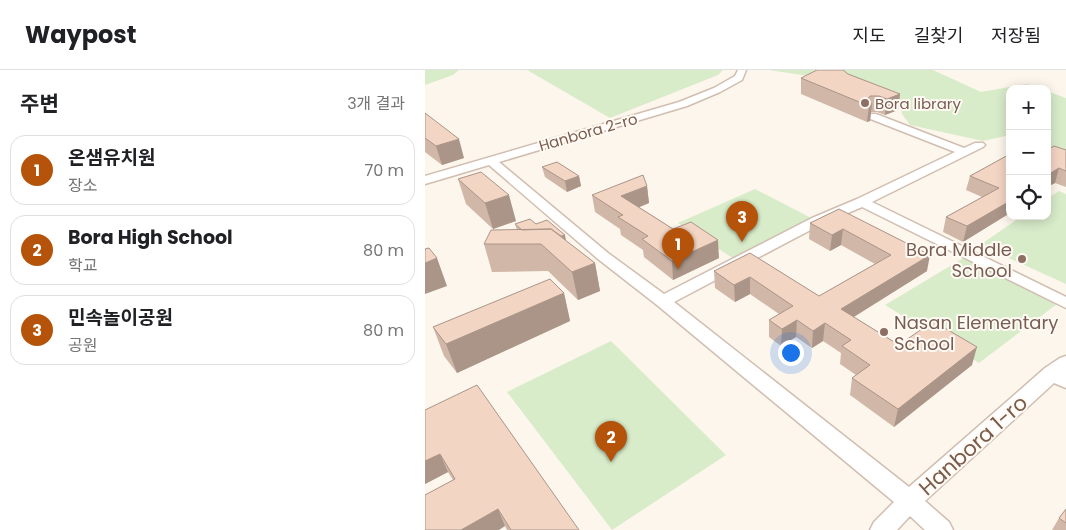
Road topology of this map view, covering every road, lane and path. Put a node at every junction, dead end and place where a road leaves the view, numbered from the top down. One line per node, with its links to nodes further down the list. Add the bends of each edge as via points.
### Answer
1 (742, 70): 5 (street, Hanbora 2-ro, via 739,78 683,104)
2 (872, 116): 4 (street)
3 (979, 145): 4 (street)
4 (965, 152): 7 (street)
5 (490, 160): 6 (street, Hanbora 2-ro); 8 (street, via 603,256)
6 (425, 180)
7 (862, 202): 8 (street, via 817,221); 9 (street)
8 (663, 301): 11 (street)
9 (1066, 303)
10 (1061, 372): 11 (street, Hanbora 1-ro)
11 (909, 502): 12 (street, Hanbora 1-ro); 13 (street)
12 (882, 530)
13 (941, 530)

